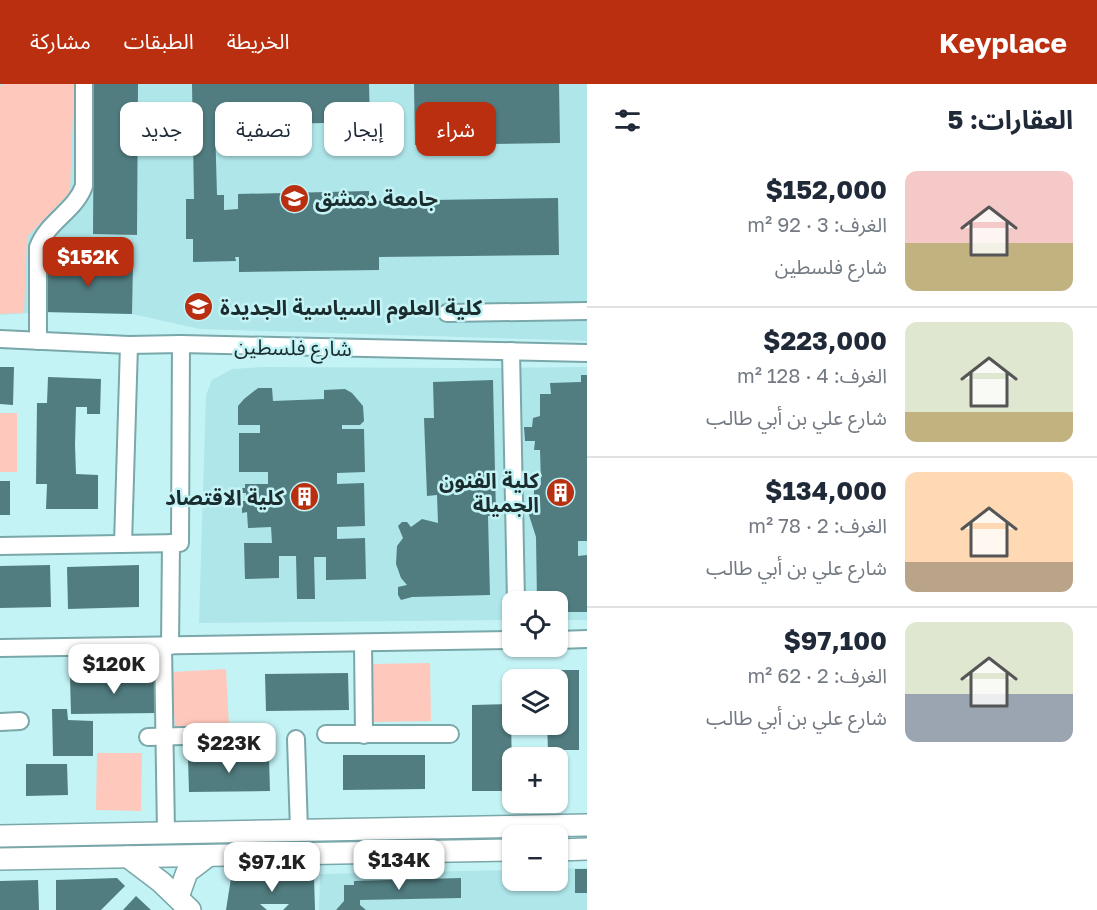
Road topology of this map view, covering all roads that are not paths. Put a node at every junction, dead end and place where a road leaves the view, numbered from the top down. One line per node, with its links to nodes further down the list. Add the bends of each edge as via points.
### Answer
1 (84, 84): 5 (street, via 84,186 80,196 43,234 38,247)
2 (587, 311): 3 (street)
3 (447, 313)
4 (0, 339): 5 (street, شارع فلسطين)
5 (38, 341): 7 (street, شارع فلسطين)
6 (181, 344): 7 (street, شارع فلسطين); 8 (street, شارع فلسطين); 10 (street)
7 (129, 345): 11 (street)
8 (511, 351): 9 (street, شارع فلسطين); 13 (street)
9 (587, 353)
10 (175, 543): 11 (street); 18 (street)
11 (123, 544): 12 (street)
12 (0, 546)
13 (516, 591)
14 (587, 639): 16 (street)
15 (502, 640): 17 (street)
16 (568, 640)
17 (363, 643): 18 (street); 24 (street)
18 (166, 646): 19 (street); 27 (street)
19 (0, 648)
20 (20, 721): 21 (street)
21 (0, 722)
22 (258, 734): 27 (street)
23 (326, 735): 24 (street)
24 (364, 735): 25 (street)
25 (450, 735)
26 (148, 737): 27 (street)
27 (165, 737): 31 (street)
28 (296, 740): 30 (street)
29 (587, 825): 30 (main road)
30 (299, 830): 31 (main road)
31 (166, 833): 32 (main road)
32 (0, 836)
33 (568, 849): 34 (main road)
34 (587, 849)
35 (502, 850): 36 (main road)
36 (208, 856): 37 (main road); 39 (main road, via 187,872)
37 (128, 857): 38 (main road); 39 (main road)
38 (0, 859)
39 (184, 904)

